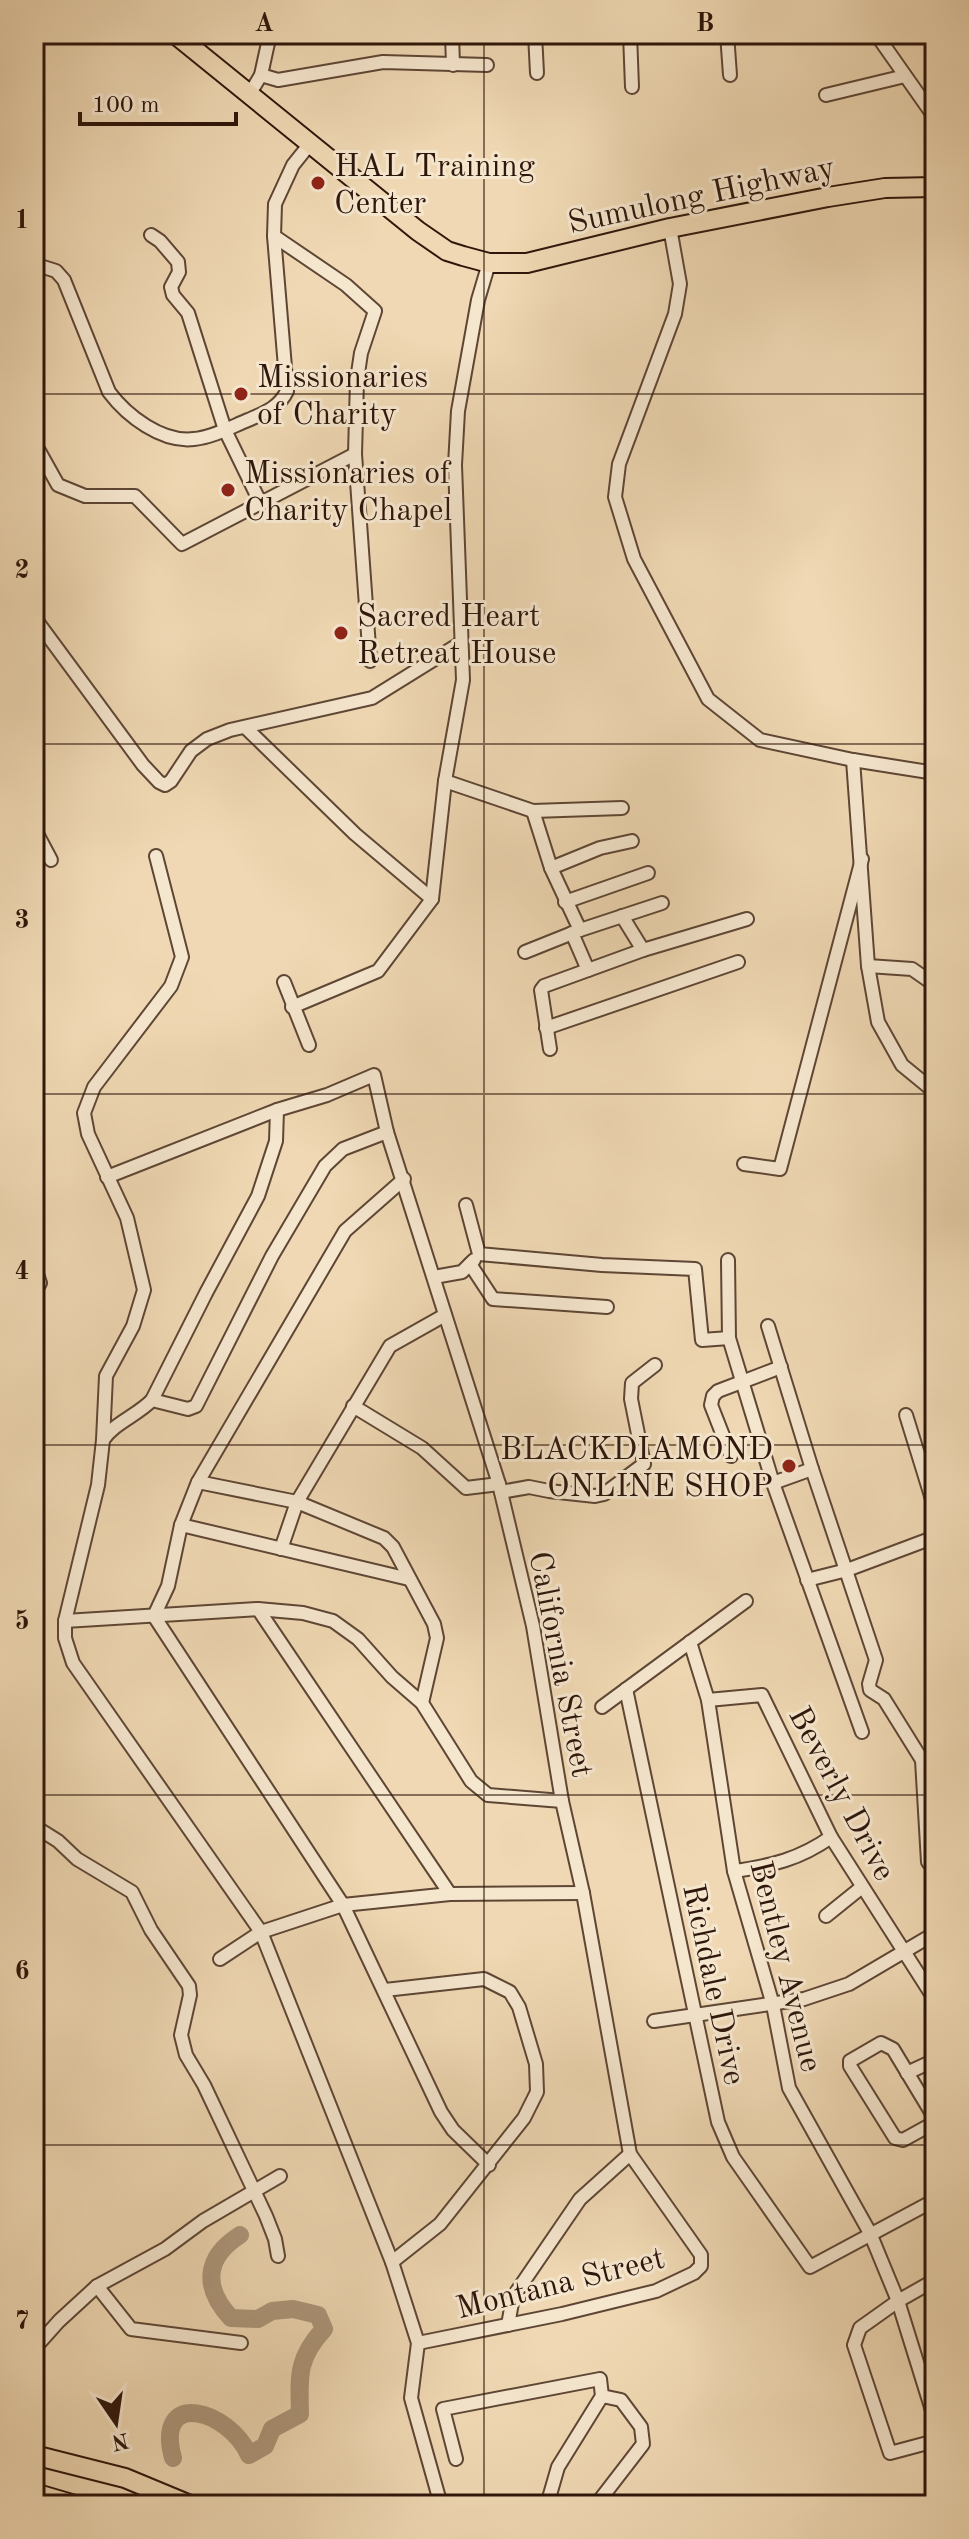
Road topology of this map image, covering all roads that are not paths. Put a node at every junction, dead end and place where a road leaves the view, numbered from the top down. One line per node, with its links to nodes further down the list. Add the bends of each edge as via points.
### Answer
1 (175, 34): 15 (main road, Sumulong Highway)
2 (270, 34): 11 (street)
3 (452, 34): 8 (street)
4 (535, 34): 10 (street)
5 (630, 34): 14 (street)
6 (727, 34): 12 (street)
7 (876, 34): 13 (street)
8 (453, 65): 9 (street); 11 (street, via 383,62 278,80)
9 (487, 65)
10 (537, 73)
11 (261, 75): 15 (street)
12 (730, 75)
13 (905, 76): 16 (street); 17 (street)
14 (632, 87)
15 (249, 95): 18 (main road, Sumulong Highway)
16 (826, 95)
17 (935, 118)
18 (309, 145): 22 (street, via 275,204); 23 (main road, Sumulong Highway, via 447,251)
19 (935, 187): 20 (main road, Sumulong Highway, via 885,188)
20 (670, 228): 23 (main road, Sumulong Highway, via 527,263); 33 (street, via 680,284 675,314 619,464 615,497 622,525 634,559 708,699 760,740)
21 (151, 235): 25 (street, via 178,262 171,291 188,313)
22 (274, 236): 25 (street, via 287,391 276,406); 27 (street, via 375,311 357,380)
23 (489, 263): 30 (street, via 458,411)
24 (34, 264): 25 (street, via 56,271 64,280 109,392 121,408 139,423 182,439)
25 (225, 430): 28 (street)
26 (34, 442): 28 (street, via 58,485 85,496 135,496 182,544)
27 (355, 454): 28 (street); 31 (street)
28 (261, 504)
29 (34, 617): 32 (street, via 161,784 171,781 191,751 207,739)
30 (459, 644): 32 (street, via 372,698); 35 (street, via 463,680)
31 (370, 661)
32 (245, 727): 45 (street, via 355,834)
33 (853, 760): 34 (street); 41 (street)
34 (935, 773)
35 (445, 781): 37 (street); 45 (street)
36 (622, 808): 37 (street)
37 (533, 811): 43 (street)
38 (34, 828): 42 (street)
39 (632, 841): 43 (street)
40 (156, 856): 66 (street, via 182,957 171,986 94,1087 84,1113)
41 (862, 859): 54 (street); 65 (street, via 780,1169)
42 (51, 860)
43 (551, 868): 46 (street)
44 (648, 873): 46 (street)
45 (432, 899): 58 (street, via 378,971)
46 (565, 902): 50 (street)
47 (662, 903): 48 (street)
48 (622, 916): 50 (street); 51 (street)
49 (747, 919): 51 (street)
50 (576, 931): 52 (street); 55 (street)
51 (643, 950): 55 (street)
52 (525, 952)
53 (738, 962): 59 (street)
54 (868, 966): 57 (street, via 912,969); 62 (street, via 878,1022 902,1065)
55 (588, 970): 59 (street, via 541,990)
56 (284, 982): 58 (street)
57 (935, 985)
58 (292, 1007): 60 (street)
59 (546, 1028): 61 (street)
60 (309, 1045)
61 (550, 1049)
62 (935, 1092)
63 (277, 1110): 64 (street, California Street, via 374,1075); 66 (street); 81 (street, via 276,1141 258,1196)
64 (387, 1132): 67 (street, California Street); 81 (street, via 343,1149 325,1166 272,1256 196,1406 188,1409)
65 (744, 1164)
66 (107, 1177): 84 (street, via 127,1218 144,1290 133,1326 106,1376)
67 (404, 1179): 72 (street, California Street); 87 (street, via 345,1231)
68 (466, 1205): 69 (street)
69 (475, 1259): 72 (street, via 462,1272); 74 (street, via 493,1299); 77 (street, via 695,1269 702,1340)
70 (728, 1260): 77 (street)
71 (34, 1265): 73 (street, via 40,1283)
72 (434, 1277): 75 (street, California Street)
73 (34, 1294)
74 (607, 1307)
75 (445, 1315): 82 (street, via 390,1346); 89 (street, California Street)
76 (768, 1326): 79 (street)
77 (729, 1338): 80 (street)
78 (655, 1365): 89 (street, via 632,1383 644,1464 595,1496)
79 (781, 1367): 80 (street); 86 (street)
80 (741, 1382): 85 (street, via 711,1400); 88 (street)
81 (152, 1400): 84 (street)
82 (353, 1406): 89 (street, via 422,1448 466,1488); 90 (street)
83 (906, 1415): 91 (street)
84 (103, 1440): 101 (street, via 98,1485)
85 (731, 1456)
86 (812, 1469): 88 (street); 95 (street)
87 (198, 1482): 90 (street); 92 (street)
88 (773, 1483): 97 (street)
89 (500, 1488): 108 (street, California Street, via 533,1626)
90 (297, 1502): 94 (street); 96 (street, via 384,1538)
91 (935, 1509)
92 (181, 1525): 94 (street); 100 (street, via 168,1586)
93 (935, 1537): 95 (street)
94 (281, 1549): 96 (street)
95 (847, 1570): 97 (street); 111 (street, via 876,1660 870,1690 884,1699 922,1760 928,1862)
96 (409, 1579): 105 (street, via 437,1638)
97 (807, 1580): 107 (street)
98 (746, 1601): 102 (street)
99 (258, 1609): 100 (street); 105 (street, via 333,1621); 115 (street)
100 (154, 1616): 101 (street); 116 (street)
101 (65, 1621): 118 (street, via 73,1663)
102 (690, 1642): 103 (street); 104 (street, Bentley Avenue)
103 (626, 1689): 106 (street); 125 (street, Richdale Drive)
104 (708, 1700): 110 (street, Beverly Drive, via 762,1695); 112 (street, Bentley Avenue)
105 (422, 1703): 108 (street, via 471,1781 488,1795)
106 (602, 1707)
107 (862, 1732)
108 (562, 1801): 114 (street, California Street)
109 (34, 1826): 132 (street, via 132,1892 189,1986 181,2035 186,2055)
110 (831, 1837): 112 (street, via 785,1862); 113 (street, Beverly Drive)
111 (935, 1869)
112 (734, 1871): 124 (street, Bentley Avenue)
113 (862, 1887): 117 (street); 120 (street, Beverly Drive)
114 (583, 1893): 115 (street); 129 (street, California Street)
115 (450, 1894): 116 (street)
116 (343, 1905): 118 (street); 122 (street)
117 (826, 1916)
118 (261, 1932): 121 (street); 137 (street)
119 (927, 1938): 120 (street)
120 (905, 1951): 123 (street, Beverly Drive); 124 (street, via 849,1984)
121 (220, 1959)
122 (385, 1990): 130 (street, via 441,2112); 130 (street, via 484,1979 510,1992 519,2007 536,2064 537,2092)
123 (935, 2000)
124 (773, 2005): 125 (street); 134 (street, Bentley Avenue, via 789,2088)
125 (694, 2013): 126 (street); 134 (street, Richdale Drive, via 718,2122 733,2157 810,2267)
126 (654, 2021)
127 (935, 2060): 128 (street)
128 (907, 2073): 128 (street, via 934,2121 899,2140 850,2064 881,2043 893,2049)
129 (630, 2154): 135 (street, California Street); 141 (street, via 580,2199 513,2297)
130 (489, 2165): 137 (street, via 440,2224)
131 (280, 2176): 132 (street)
132 (253, 2191): 136 (street, via 271,2226); 139 (street)
133 (935, 2200): 134 (street)
134 (870, 2233): 140 (street, Bentley Avenue)
135 (701, 2255): 141 (street, Montana Street, via 694,2273 656,2291)
136 (278, 2256)
137 (392, 2262): 143 (street)
138 (935, 2280): 140 (street)
139 (97, 2286): 142 (street, via 131,2329); 144 (street)
140 (898, 2301): 146 (street, Bentley Avenue); 147 (street, via 860,2328 854,2345 890,2453)
141 (508, 2325): 143 (street, Montana Street)
142 (241, 2343)
143 (418, 2343): 153 (street, via 411,2398)
144 (34, 2349)
145 (602, 2396): 149 (street, via 600,2379 443,2409); 154 (street, via 558,2467); 155 (street, via 621,2400 641,2427 643,2444)
146 (935, 2420)
147 (935, 2441)
148 (34, 2455): 152 (main road, via 125,2478)
149 (456, 2459)
150 (34, 2493): 151 (main road)
151 (75, 2505)
152 (190, 2505)
153 (441, 2505)
154 (547, 2505)
155 (596, 2505)

